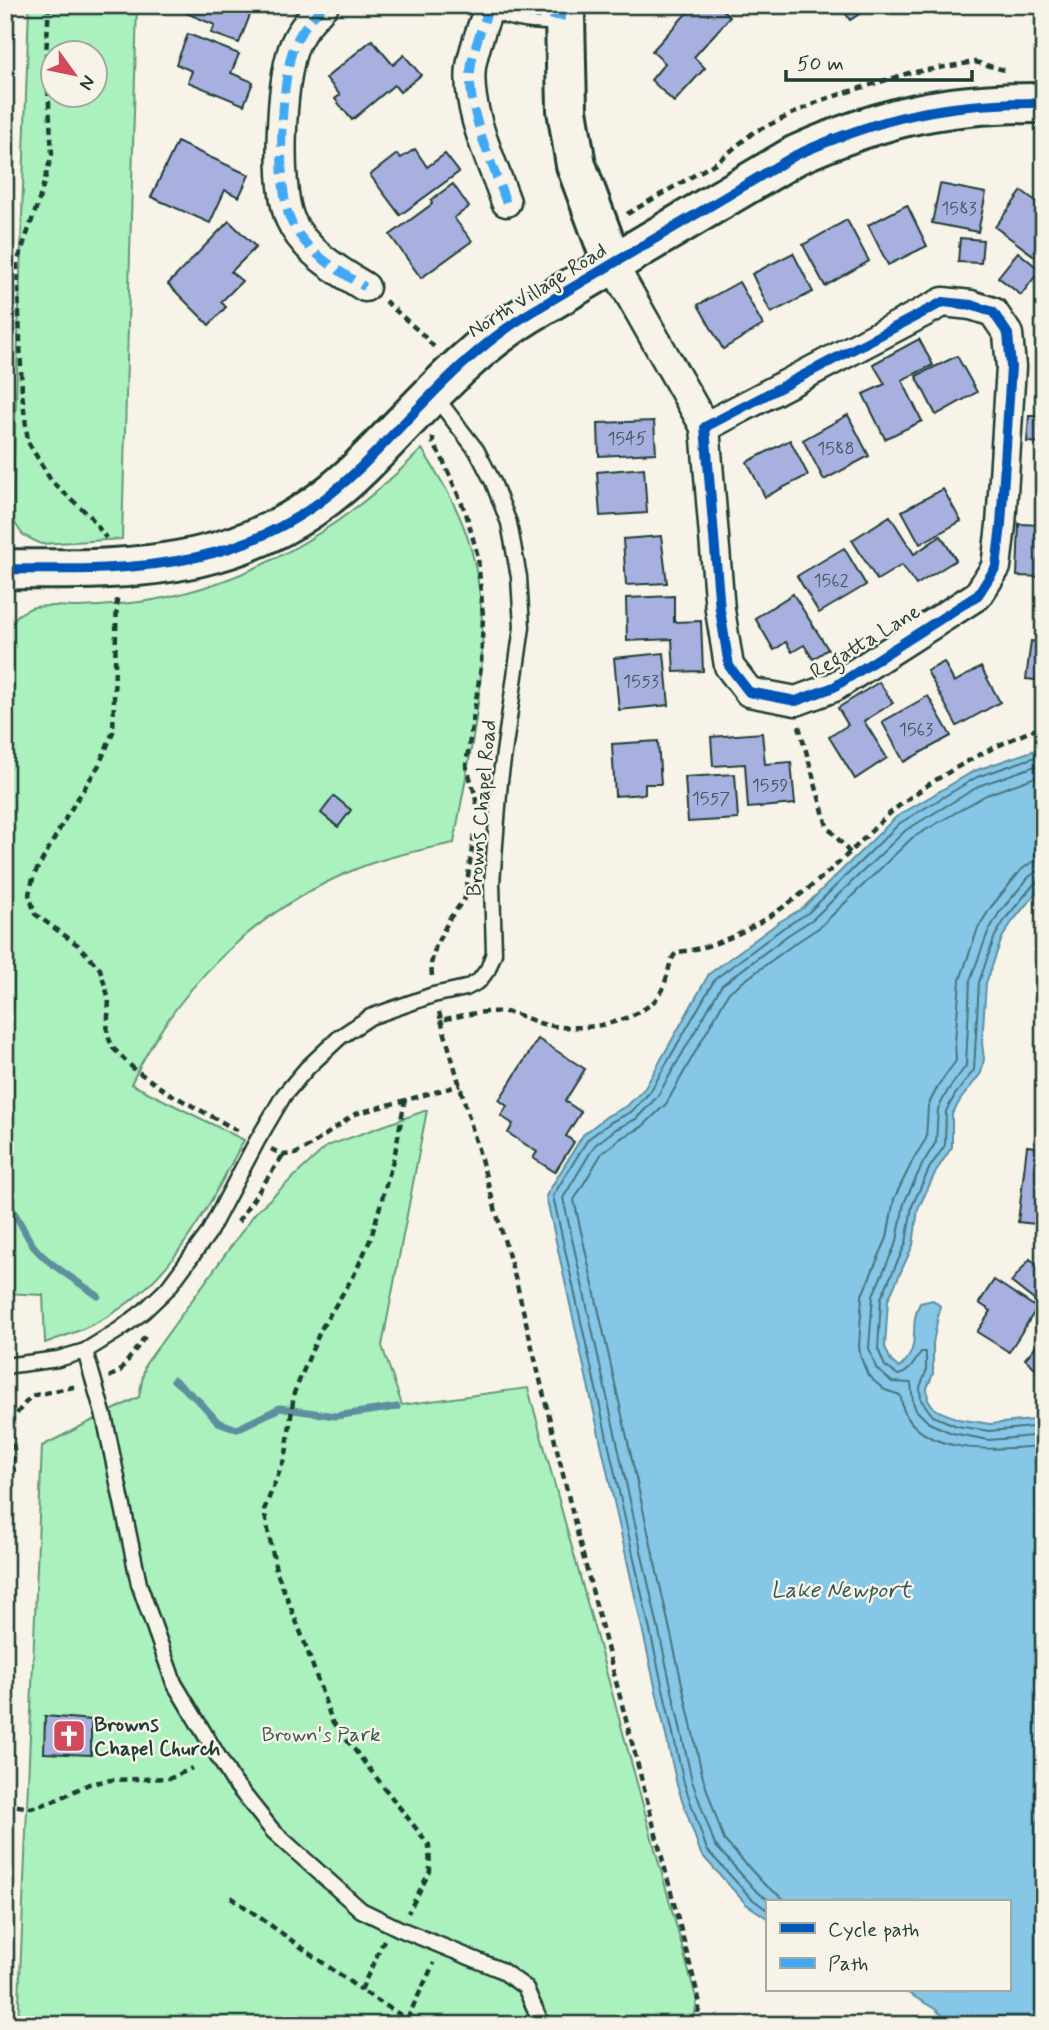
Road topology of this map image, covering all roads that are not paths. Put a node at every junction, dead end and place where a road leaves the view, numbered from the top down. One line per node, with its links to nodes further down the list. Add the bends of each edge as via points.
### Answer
1 (324, 5): 8 (street, via 294,46 285,76 284,197 301,237 337,270)
2 (490, 5): 6 (street, via 475,48 471,91)
3 (497, 5): 4 (street, via 531,15)
4 (566, 11): 7 (street, via 567,110 576,165)
5 (1044, 103): 7 (street, North Village Road, via 941,108 840,135 796,155)
6 (506, 202)
7 (613, 265): 9 (street, North Village Road, via 505,329); 10 (street, Regatta Lane)
8 (365, 286)
9 (432, 393): 11 (street, North Village Road, via 342,485 302,516 253,541 198,557 131,568); 12 (lane, Browns Chapel Road, via 477,451 505,513 515,552 522,627 500,781 492,883 494,953 479,981 370,1017 307,1068 257,1141 208,1234 168,1287 119,1330)
10 (705, 427): 10 (street, Regatta Lane, via 943,302 993,312 1008,334 1011,367 996,567 978,595 834,687 796,701 749,692 729,666)
11 (5, 569)
12 (85, 1351): 13 (lane, Browns Chapel Road); 14 (lane, via 105,1420 139,1584 174,1683 233,1781 273,1831 361,1910 501,1970 525,1987)
13 (5, 1366)
14 (540, 2020)

